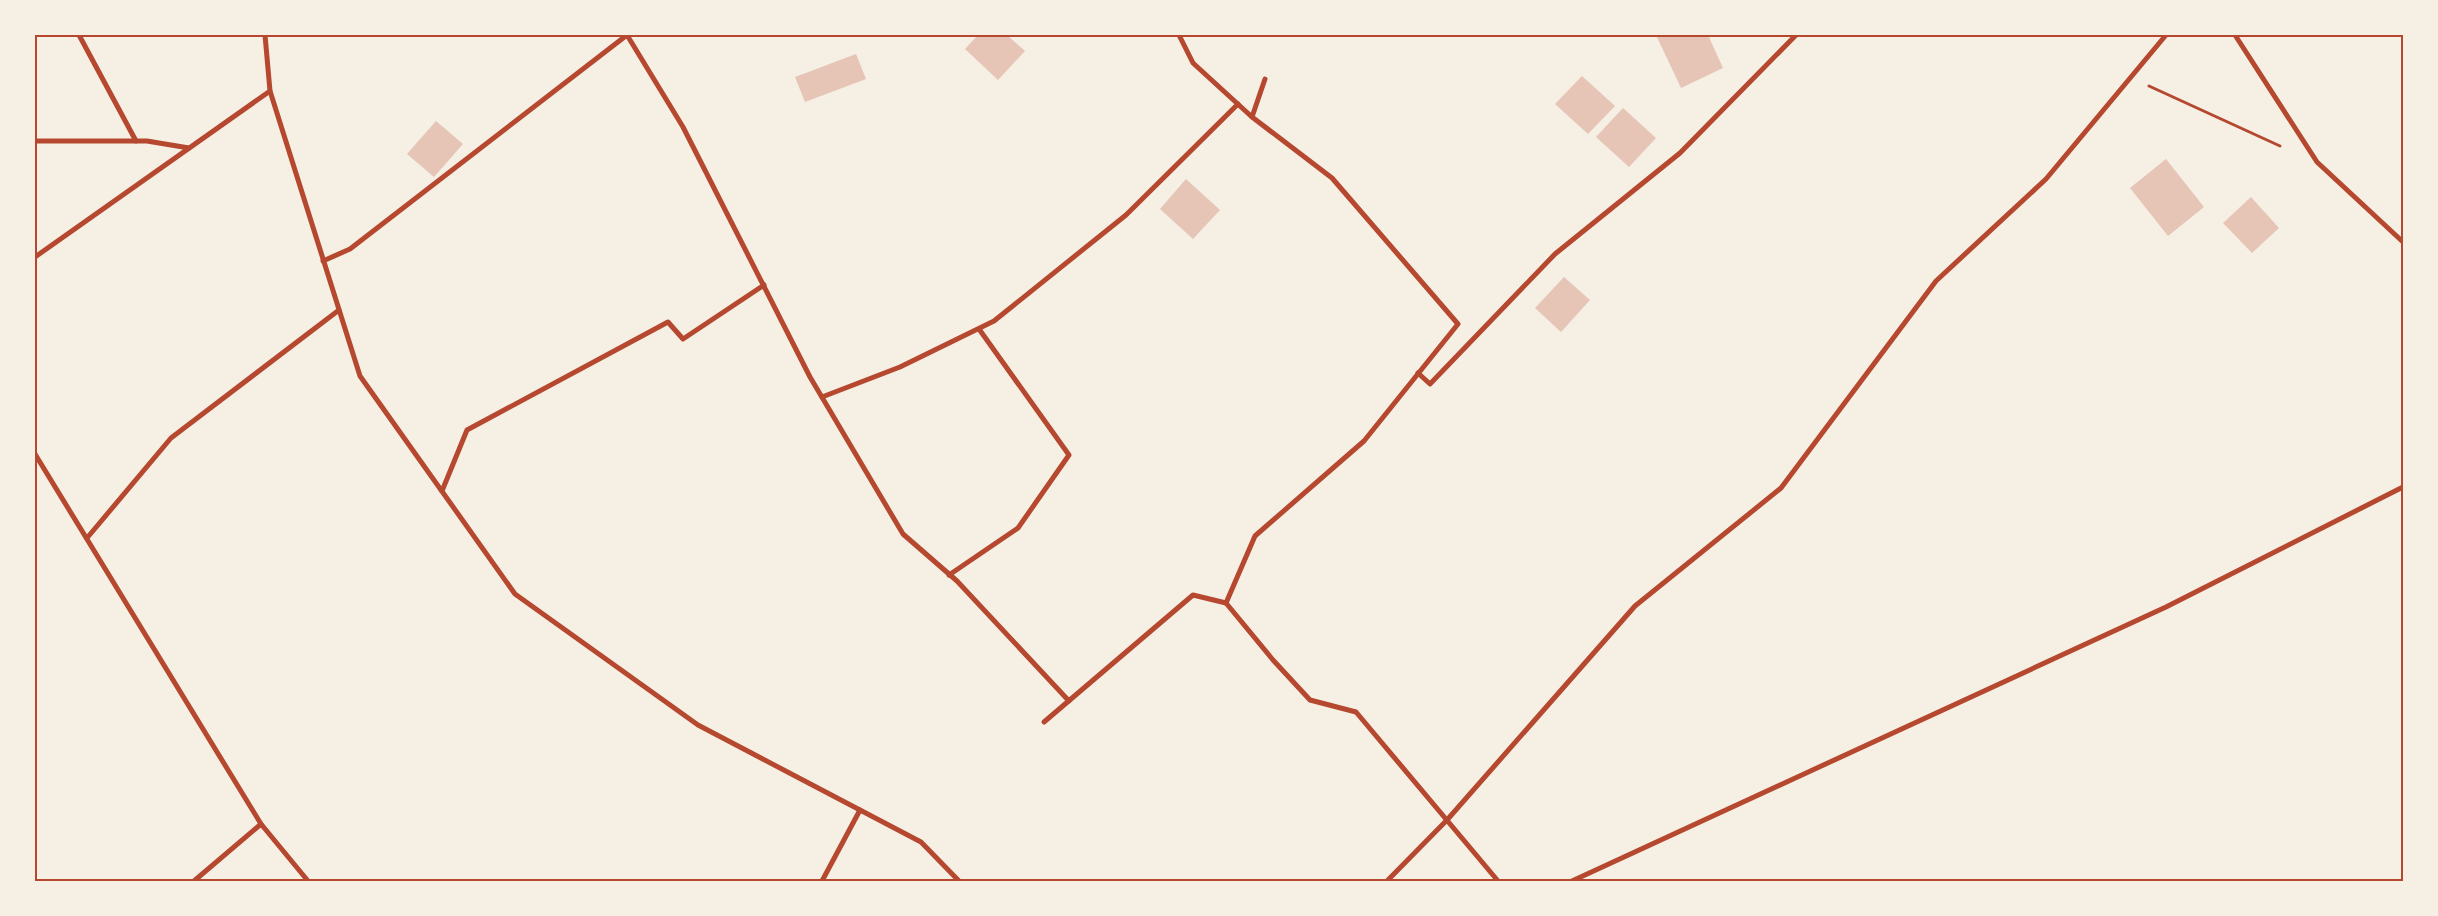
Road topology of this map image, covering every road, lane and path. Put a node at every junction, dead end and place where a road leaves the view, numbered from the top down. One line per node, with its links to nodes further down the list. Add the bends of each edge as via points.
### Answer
1 (80, 35): 13 (street)
2 (265, 35): 10 (street)
3 (627, 35): 19 (street, via 350,249); 20 (street, via 683,127)
4 (1179, 35): 11 (street, via 1193,63)
5 (1796, 35): 23 (street, via 1680,153 1555,254 1430,384)
6 (2166, 35): 8 (street)
7 (2235, 35): 17 (street, via 2317,162)
8 (2131, 78): 15 (path); 34 (street, via 2046,179 1936,281 1781,488 1635,606)
9 (1265, 79): 12 (street)
10 (270, 91): 16 (street); 19 (street)
11 (1238, 104): 12 (street); 22 (street, via 1126,215 994,321)
12 (1252, 117): 23 (street, via 1332,178 1458,324)
13 (136, 141): 14 (street); 16 (street)
14 (35, 142)
15 (2282, 146)
16 (188, 148): 18 (street)
17 (2403, 242)
18 (35, 257)
19 (324, 261): 21 (street)
20 (764, 285): 24 (street); 27 (street, via 683,339 668,322 467,430)
21 (339, 310): 27 (street, via 360,376); 28 (street, via 171,438)
22 (979, 328): 24 (street, via 900,367); 29 (street, via 1069,456 1018,528)
23 (1418, 373): 30 (street, via 1364,441 1255,536)
24 (822, 396): 29 (street, via 903,534)
25 (35, 454): 28 (street)
26 (2403, 487): 42 (street, via 2166,607)
27 (442, 491): 33 (street, via 515,594 698,725)
28 (87, 538): 35 (street)
29 (949, 575): 31 (street)
30 (1226, 603): 31 (street, via 1193,595); 34 (street, via 1310,700 1356,712)
31 (1069, 701): 32 (street)
32 (1044, 722)
33 (860, 810): 38 (street); 39 (street, via 921,842)
34 (1447, 820): 40 (street); 41 (street)
35 (261, 824): 36 (street); 37 (street)
36 (194, 881)
37 (308, 881)
38 (822, 881)
39 (958, 881)
40 (1387, 881)
41 (1498, 881)
42 (1572, 881)

